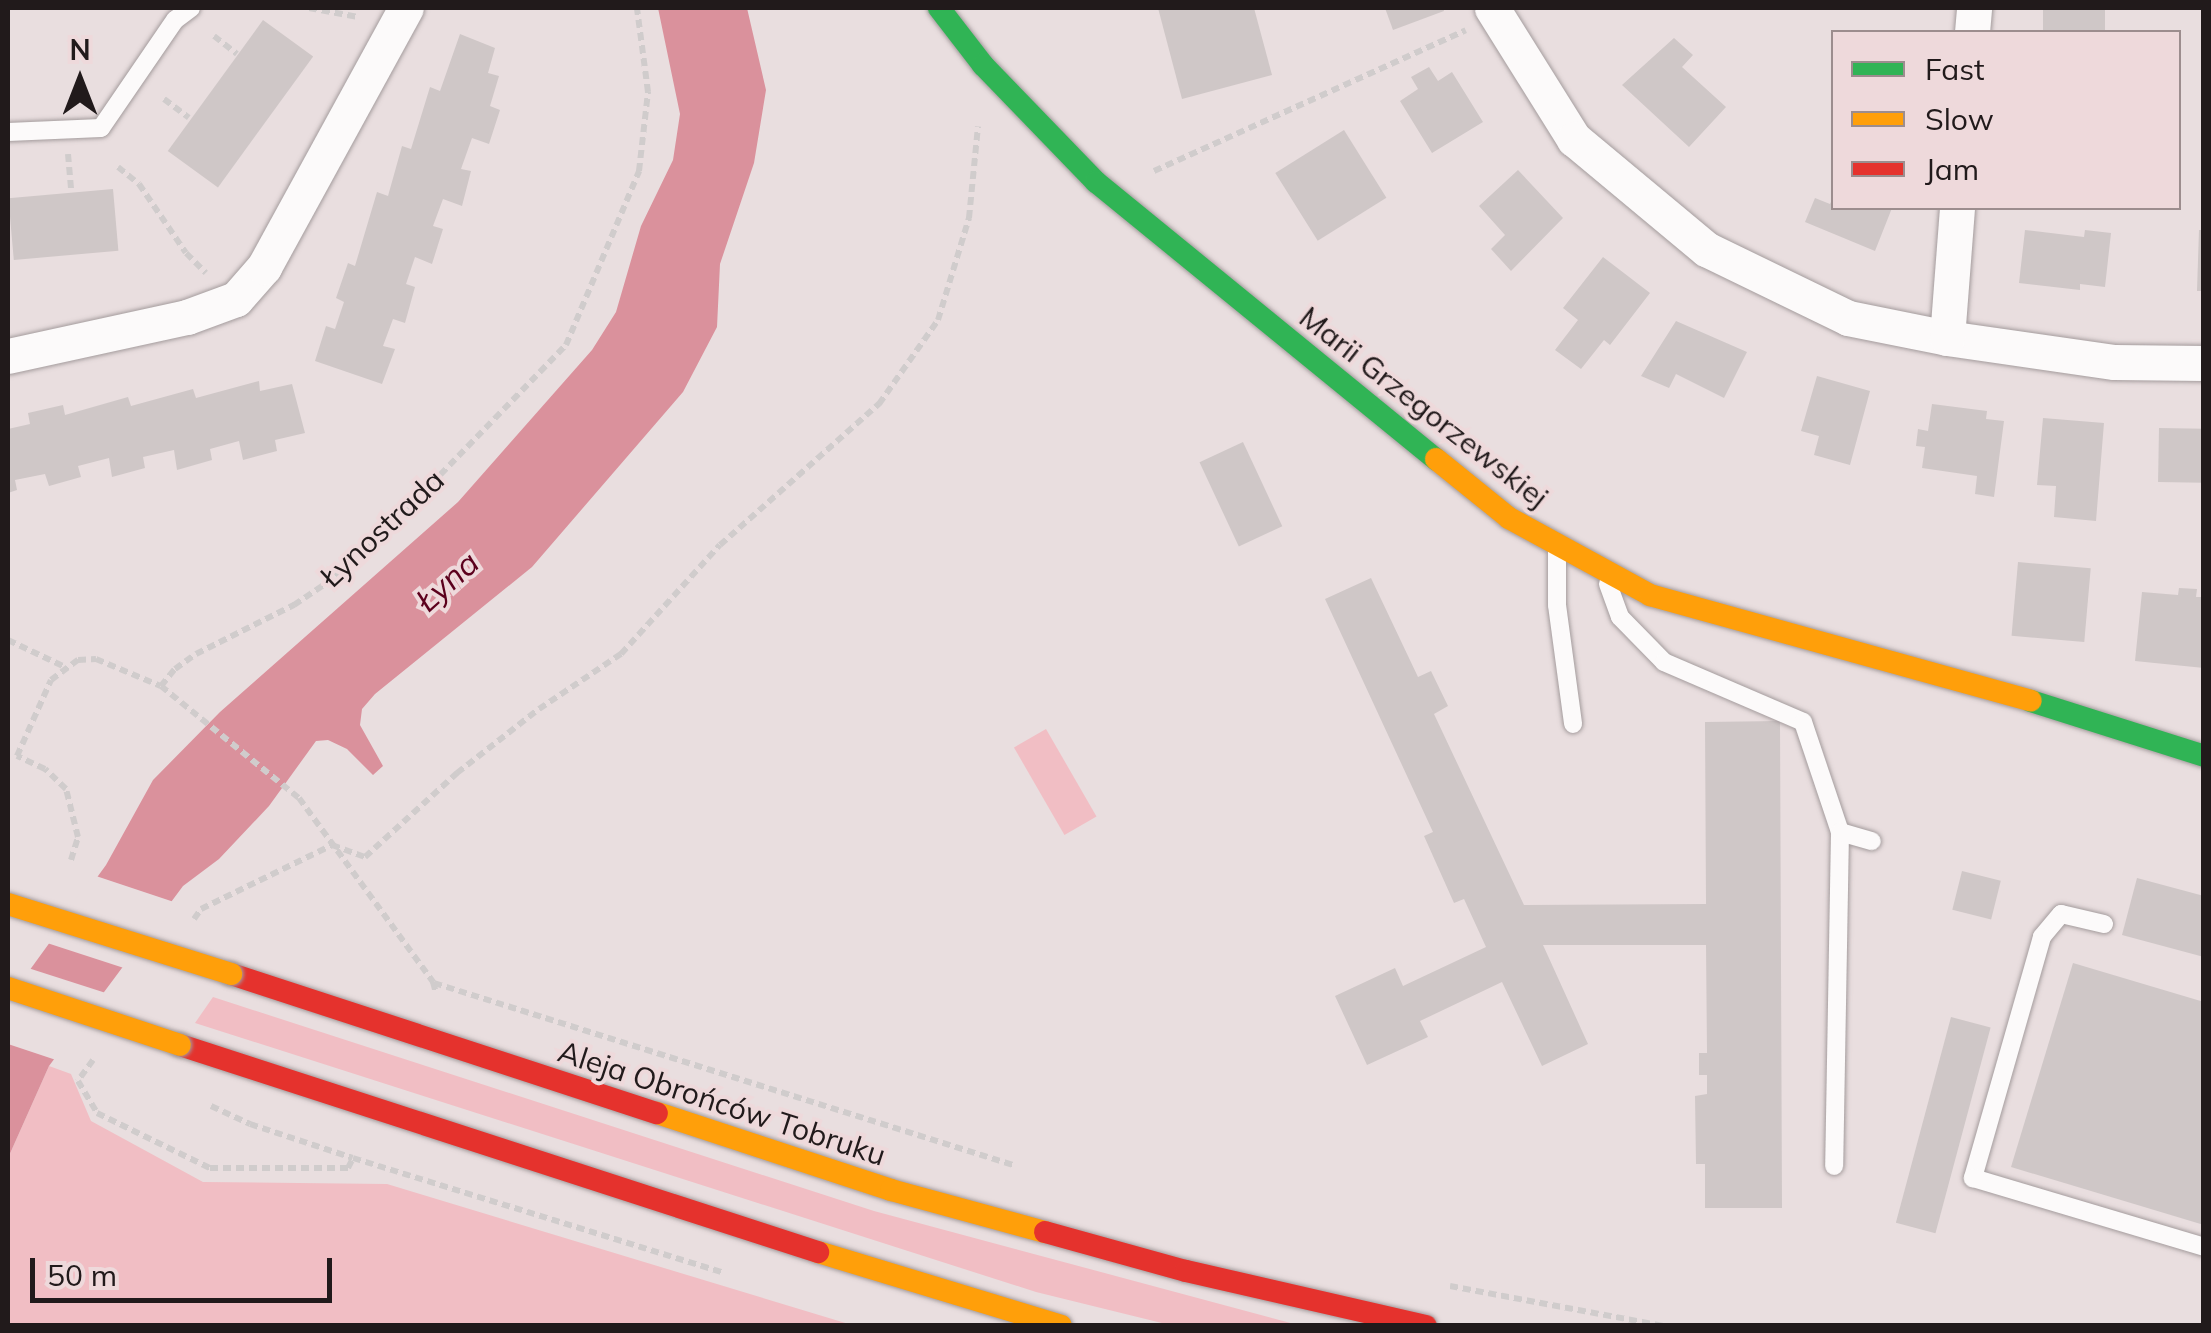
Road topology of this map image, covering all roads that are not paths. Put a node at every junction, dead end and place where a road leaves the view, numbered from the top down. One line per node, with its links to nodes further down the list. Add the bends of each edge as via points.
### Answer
1 (191, 8): 5 (lane, via 175,20 101,128)
2 (406, 8): 8 (street, via 264,268 236,299 187,317)
3 (940, 8): 10 (main road, Marii Grzegorzewskiej, via 984,65 1108,192 1509,518)
4 (1484, 16): 7 (street, via 1574,139 1706,249 1848,318)
5 (8, 132)
6 (1957, 210): 7 (street)
7 (1947, 338): 9 (street, via 2114,362)
8 (8, 356)
9 (2204, 362)
10 (1556, 544): 11 (main road, Marii Grzegorzewskiej); 12 (lane)
11 (1602, 569): 13 (main road, Marii Grzegorzewskiej, via 1650,594); 14 (lane, via 1620,618 1664,662 1803,722)
12 (1573, 724)
13 (2204, 756)
14 (1840, 832): 15 (lane); 19 (lane)
15 (1872, 841)
16 (8, 904): 22 (main road, Aleja Obrońców Tobruku, bridge, via 891,1190 1186,1271)
17 (2104, 924): 20 (lane, via 2060,914 2042,937 1972,1178)
18 (8, 988): 21 (main road, bridge)
19 (1834, 1166)
20 (2204, 1247)
21 (1061, 1326)
22 (1426, 1326)

